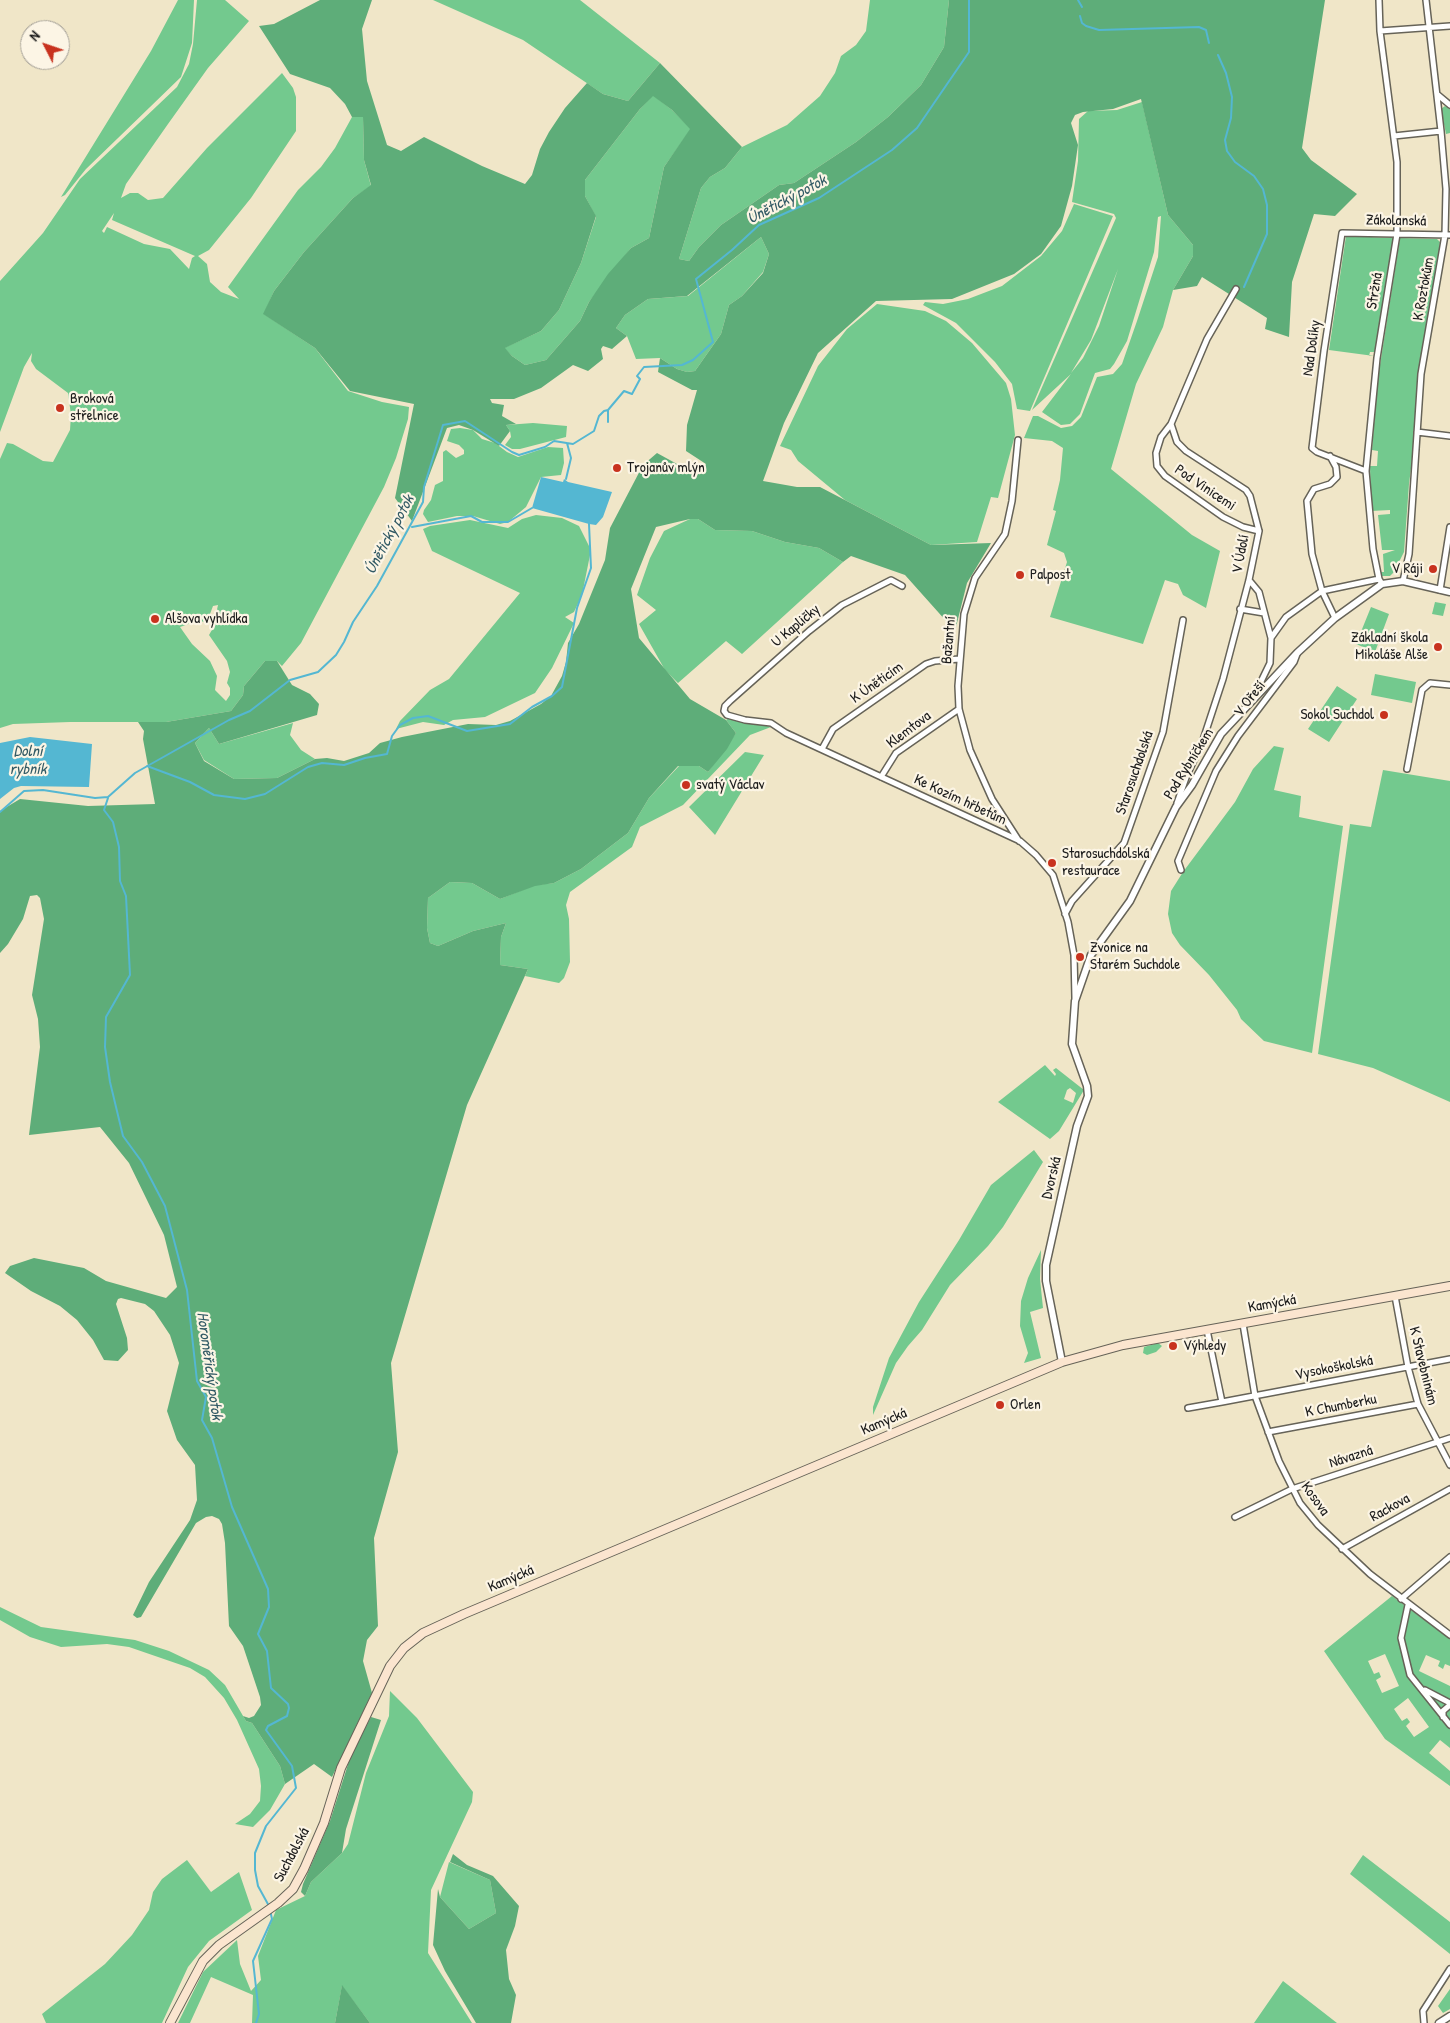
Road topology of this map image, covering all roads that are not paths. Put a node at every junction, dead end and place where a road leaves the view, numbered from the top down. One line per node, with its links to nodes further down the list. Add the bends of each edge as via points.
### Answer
1 (1379, 0): 5 (street, Stržná)
2 (1426, 0): 4 (street, K Roztokům)
3 (1450, 26): 4 (street)
4 (1428, 28): 5 (street); 6 (street, K Roztokům)
5 (1380, 31): 9 (street, Stržná)
6 (1438, 95): 7 (street); 8 (street, K Roztokům)
7 (1450, 105)
8 (1441, 131): 9 (street); 12 (street, K Roztokům)
9 (1394, 136): 11 (street, Stržná)
10 (1342, 233): 11 (street, Zákolanská); 18 (street, Nad Dolíky, via 1312,443 1317,452)
11 (1397, 234): 12 (street, Zákolanská); 19 (street, Stržná, via 1377,358)
12 (1448, 235): 15 (street, K Roztokům, via 1421,374)
13 (1236, 289): 14 (street, via 1207,339)
14 (1171, 424): 21 (street, V Údolí, via 1177,442 1186,451 1246,490); 21 (street, Pod Vinicemi, via 1161,437 1156,453 1157,466 1165,476 1223,517)
15 (1416, 432): 16 (street); 23 (street, K Roztokům, via 1409,554)
16 (1450, 436)
17 (1018, 440): 35 (street, Bažantní, via 1005,534 970,586)
18 (1329, 456): 19 (street, Nad Dolíky); 27 (street, via 1336,467 1337,477 1330,484 1314,489 1307,500 1312,554)
19 (1366, 471): 24 (street, Stržná, via 1373,549)
20 (1450, 527): 26 (street)
21 (1258, 531): 22 (street, V Údolí)
22 (1249, 580): 29 (street, V Údolí); 30 (street, via 1259,592)
23 (1403, 581): 24 (street); 26 (street)
24 (1380, 582): 27 (street); 31 (street, Pod Rybníčkem)
25 (902, 586): 39 (street, U Kapličky, via 891,580 842,605 725,706 724,711)
26 (1440, 590): 28 (street)
27 (1322, 591): 31 (street); 33 (street, via 1286,617)
28 (1450, 592)
29 (1240, 609): 30 (street); 43 (street, V Údolí, via 1223,679)
30 (1264, 613): 33 (street)
31 (1335, 618): 34 (street, Pod Rybníčkem)
32 (1183, 620): 46 (street, Starosuchdolská, via 1163,732 1124,843 1072,901)
33 (1271, 638): 37 (street, via 1270,663)
34 (1297, 653): 37 (street, Pod Rybníčkem); 45 (street, V Ořeší, via 1294,662 1216,771 1178,861)
35 (959, 659): 38 (street, Bažantní); 40 (street, K Úněticím, via 936,661 919,669 833,729)
36 (1450, 685): 41 (street, via 1430,683 1422,690)
37 (1251, 701): 43 (street, Pod Rybníčkem, via 1221,734)
38 (960, 709): 42 (street, Klemtova, via 896,753); 44 (street, Bažantní, via 970,750 982,779)
39 (728, 715): 40 (street, Ke Kozím hřbetům, via 771,724)
40 (822, 750): 42 (street, Ke Kozím hřbetům)
41 (1407, 769)
42 (881, 778): 44 (street, Ke Kozím hřbetům)
43 (1176, 807): 47 (street, Pod Rybníčkem, via 1130,901 1091,955)
44 (1020, 841): 46 (street, Ke Kozím hřbetům, via 1054,875)
45 (1181, 870)
46 (1065, 914): 47 (street, Ke Kozím hřbetům, via 1074,955)
47 (1075, 1001): 53 (street, Dvorská, via 1072,1044 1088,1096 1077,1126 1046,1265 1046,1281)
48 (1450, 1286): 49 (main road, Kamýcká)
49 (1394, 1296): 50 (main road, Kamýcká); 54 (street, K Stavebninám)
50 (1243, 1324): 51 (main road, Kamýcká); 55 (street, Kosova)
51 (1207, 1330): 53 (main road, Kamýcká, via 1102,1350); 56 (street)
52 (1450, 1359): 54 (street, Vysokoškolská)
53 (1062, 1362): 72 (main road, Kamýcká, via 433,1628 413,1640 396,1657)
54 (1408, 1367): 55 (street, Vysokoškolská); 57 (street, K Stavebninám)
55 (1255, 1396): 56 (street, Vysokoškolská); 59 (street, Kosova)
56 (1222, 1402): 58 (street, Vysokoškolská)
57 (1418, 1404): 59 (street, K Chumberku); 61 (street, K Stavebninám)
58 (1188, 1408)
59 (1268, 1432): 63 (street, Kosova)
60 (1450, 1438): 61 (street, Návazná)
61 (1437, 1442): 62 (street, K Stavebninám); 63 (street, Návazná)
62 (1450, 1465)
63 (1292, 1489): 65 (street, Návazná); 66 (street, Kosova, via 1318,1525)
64 (1450, 1489): 66 (street, Rackova)
65 (1235, 1517)
66 (1342, 1549): 68 (street, Kosova)
67 (1450, 1557): 68 (street)
68 (1401, 1599): 69 (street, Kosova)
69 (1408, 1605): 70 (street, Kosova); 71 (street, via 1401,1638 1410,1675)
70 (1450, 1635)
71 (1420, 1687): 73 (street); 74 (street)
72 (377, 1692): 78 (main road, Suchdolská, via 341,1768 324,1824 293,1889 203,1961)
73 (1450, 1704): 74 (street, via 1443,1711)
74 (1443, 1717): 75 (street)
75 (1450, 1725)
76 (1450, 1969): 79 (street, via 1423,2011)
77 (1450, 2016): 80 (street)
78 (170, 2023)
79 (1424, 2023)
80 (1438, 2023)

